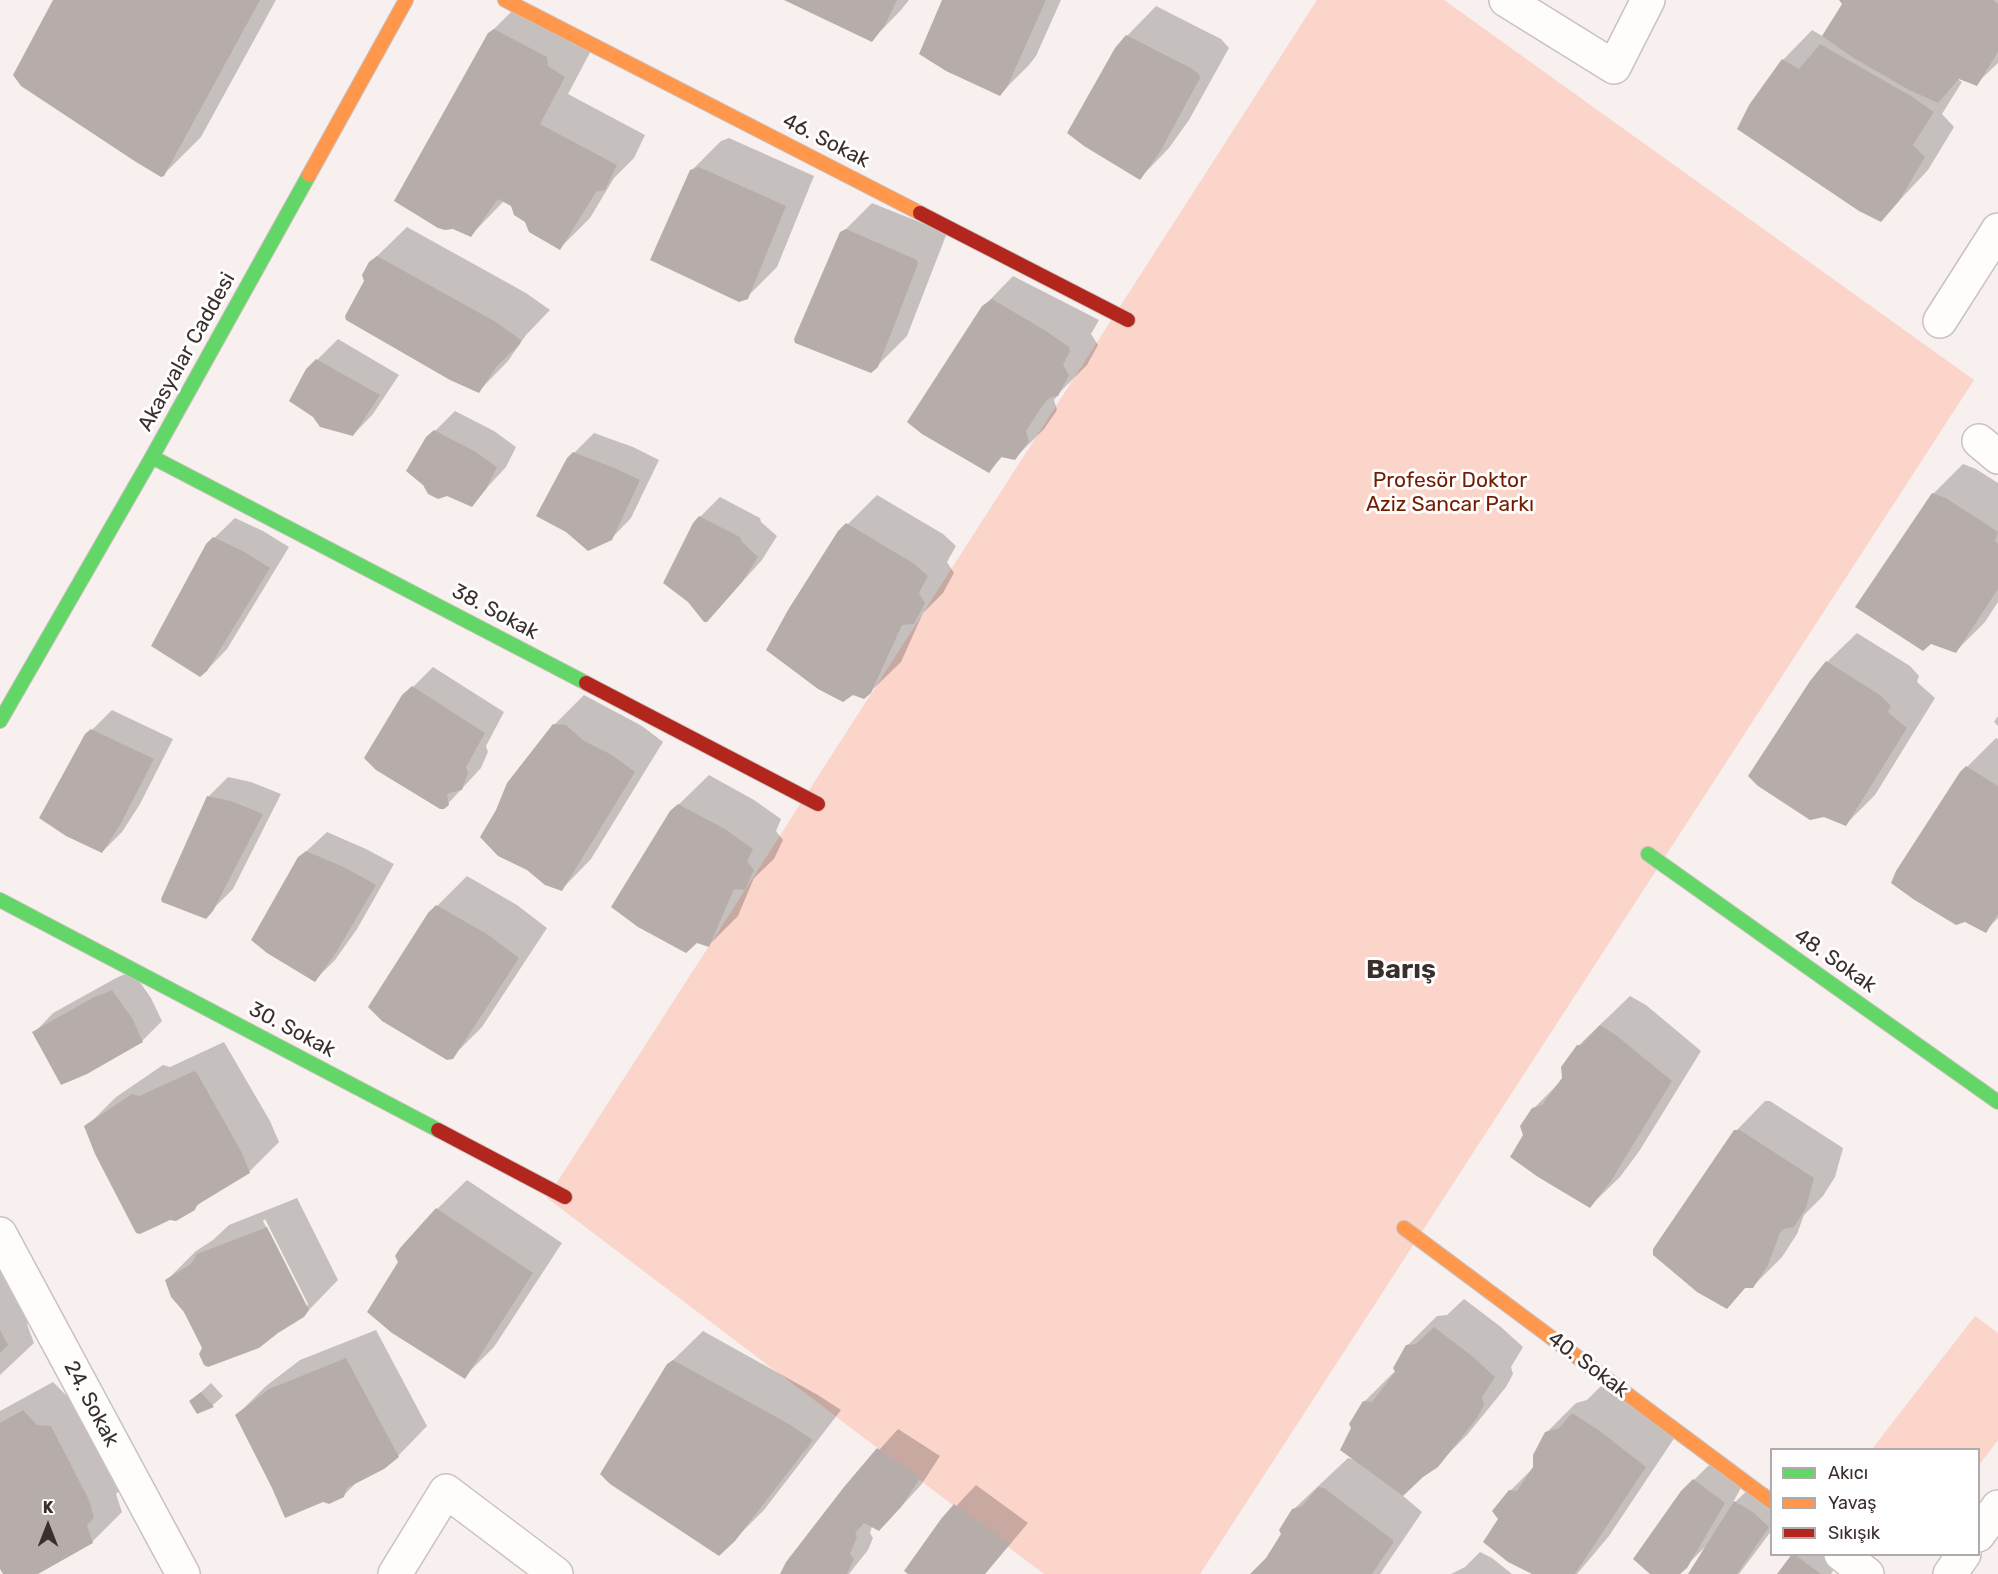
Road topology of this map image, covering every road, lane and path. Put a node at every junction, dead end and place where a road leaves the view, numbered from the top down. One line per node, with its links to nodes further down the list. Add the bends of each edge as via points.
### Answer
1 (405, 0): 8 (street, Akasyalar Caddesi)
2 (505, 0): 6 (street, 46. Sokak)
3 (1506, 0): 4 (street, via 1614,67)
4 (1648, 0)
5 (1998, 230): 7 (street)
6 (1128, 320)
7 (1940, 321)
8 (152, 457): 9 (street, Akasyalar Caddesi); 10 (street, 38. Sokak)
9 (0, 721)
10 (818, 804)
11 (1648, 854): 13 (street, 48. Sokak)
12 (0, 900): 14 (street, 30. Sokak)
13 (1998, 1102)
14 (565, 1197)
15 (1404, 1228): 17 (street, 40. Sokak)
16 (0, 1234): 22 (street, 24. Sokak)
17 (1770, 1502)
18 (1998, 1507): 19 (street)
19 (1980, 1532)
20 (1844, 1556): 25 (street)
21 (1963, 1556): 26 (street)
22 (174, 1570)
23 (395, 1574): 24 (street, via 446,1491)
24 (556, 1574)
25 (1868, 1574)
26 (1950, 1574)

